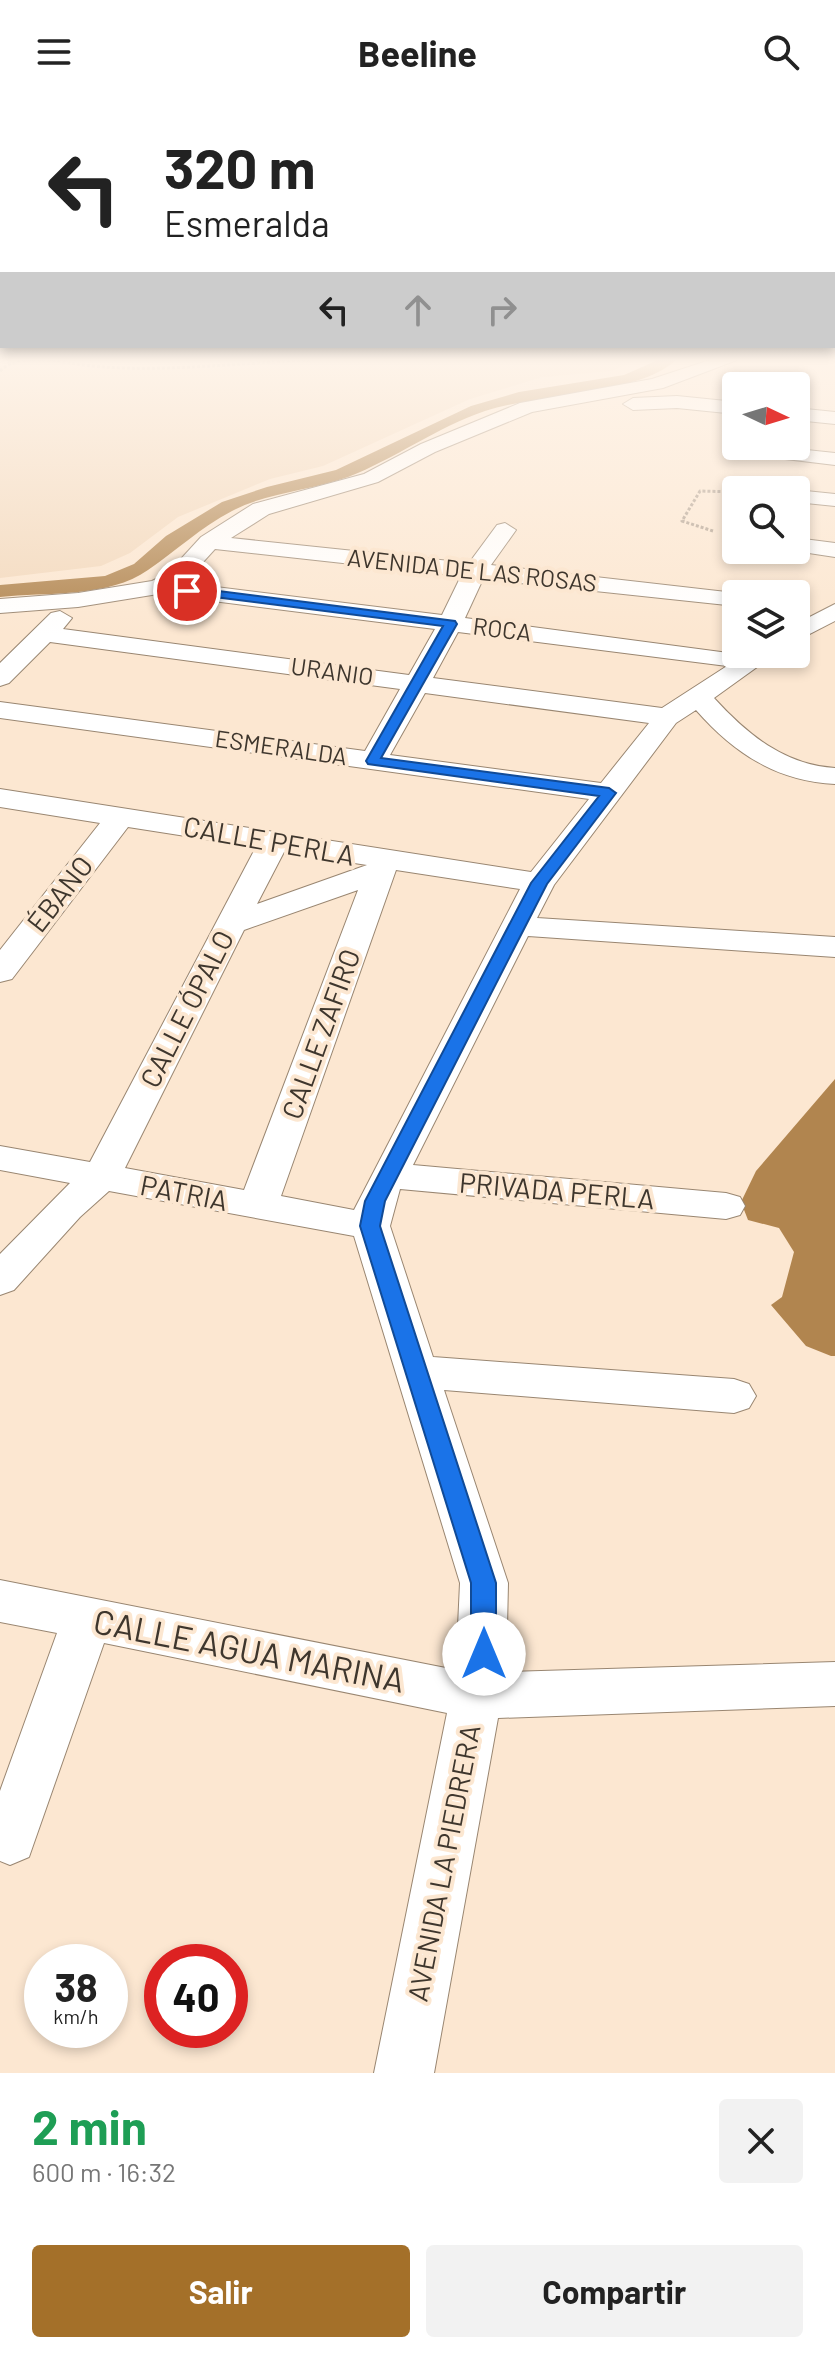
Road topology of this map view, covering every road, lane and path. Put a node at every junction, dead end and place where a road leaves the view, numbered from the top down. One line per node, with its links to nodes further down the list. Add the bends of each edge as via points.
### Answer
1 (425, 452): 9 (street, via 371,478 261,509)
2 (810, 456): 3 (street)
3 (835, 459)
4 (722, 492): 8 (path, via 700,491 682,521)
5 (810, 497): 6 (street)
6 (835, 500)
7 (505, 530): 12 (street)
8 (722, 534)
9 (209, 542): 12 (street, AVENIDA DE LAS ROSAS); 13 (street, via 176,578)
10 (810, 547): 11 (street)
11 (835, 550)
12 (475, 571): 14 (street, AVENIDA DE LAS ROSAS); 19 (street)
13 (158, 587): 15 (street); 19 (street, ROCA)
14 (722, 597)
15 (78, 600): 16 (street); 21 (street)
16 (0, 606)
17 (810, 607): 18 (street)
18 (835, 609): 20 (street)
19 (450, 624): 22 (street, ROCA); 25 (street)
20 (810, 625)
21 (44, 634): 24 (street); 25 (street, URANIO)
22 (722, 653)
23 (739, 668): 26 (street)
24 (0, 678)
25 (414, 683): 26 (street, URANIO); 28 (street)
26 (682, 706): 29 (street, via 720,724 770,761); 30 (street)
27 (0, 710): 28 (street, ESMERALDA)
28 (373, 761): 30 (street, ESMERALDA)
29 (835, 776)
30 (609, 793): 35 (street)
31 (3, 802): 32 (street, CALLE PERLA)
32 (120, 817): 33 (street, CALLE PERLA); 39 (street, ÉBANO)
33 (274, 841): 34 (street, CALLE PERLA); 36 (street, CALLE ÓPALO)
34 (382, 866): 35 (street, CALLE PERLA); 36 (street); 44 (street, CALLE ZAFIRO)
35 (539, 883): 37 (street)
36 (231, 924): 42 (street, CALLE ÓPALO)
37 (517, 926): 38 (street); 41 (street)
38 (835, 947)
39 (0, 972)
40 (0, 1158): 42 (street, PATRIA)
41 (388, 1175): 43 (street, PRIVADA PERLA); 45 (street)
42 (101, 1177): 44 (street, PATRIA); 46 (street)
43 (726, 1206)
44 (257, 1208): 45 (street, PATRIA)
45 (370, 1226): 47 (street, AVENIDA LA PIEDRERA)
46 (0, 1280)
47 (416, 1372): 48 (street); 52 (street, AVENIDA LA PIEDRERA, via 484,1583 484,1654)
48 (734, 1396)
49 (0, 1601): 50 (street, CALLE AGUA MARINA)
50 (87, 1619): 52 (street, CALLE AGUA MARINA); 53 (street)
51 (835, 1684): 52 (street, CALLE AGUA MARINA)
52 (475, 1696): 54 (street, AVENIDA LA PIEDRERA)
53 (10, 1839)
54 (404, 2073)

